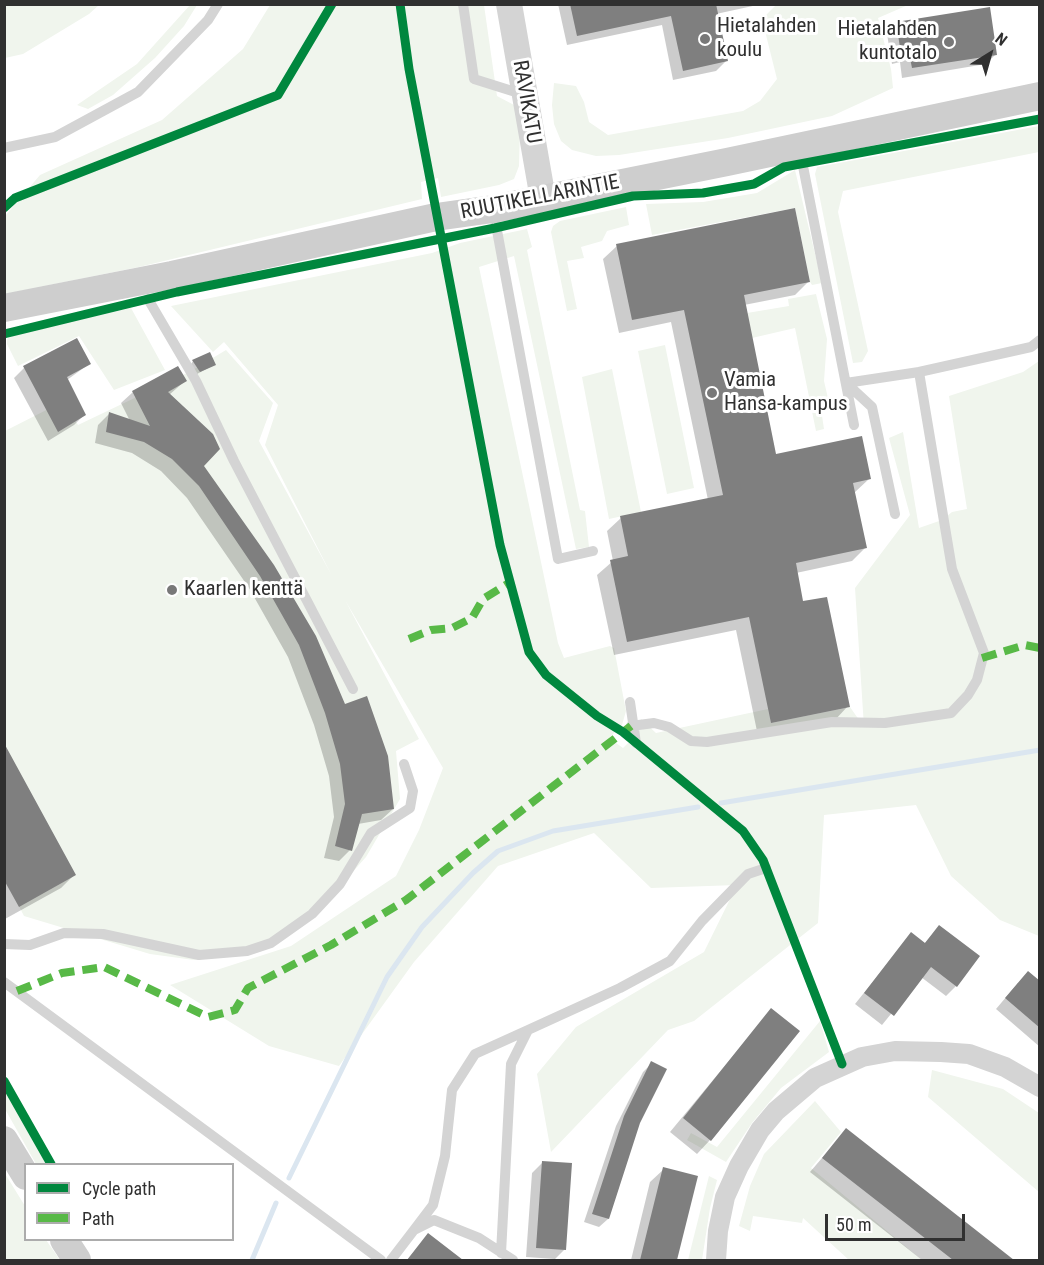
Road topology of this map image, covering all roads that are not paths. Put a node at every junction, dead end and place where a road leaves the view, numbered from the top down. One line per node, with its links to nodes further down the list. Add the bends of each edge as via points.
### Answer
1 (218, 4): 7 (lane, via 208,20 138,92 55,137)
2 (463, 4): 4 (lane, via 474,79)
3 (509, 4): 4 (street, RAVIKATU)
4 (525, 95): 8 (street, RAVIKATU)
5 (1040, 96): 6 (main road, RUUTIKELLARINTIE)
6 (799, 146): 8 (main road, RUUTIKELLARINTIE); 14 (lane)
7 (4, 148)
8 (543, 198): 9 (main road, RUUTIKELLARINTIE)
9 (493, 208): 11 (main road, RUUTIKELLARINTIE); 17 (lane, via 558,559)
10 (148, 299): 18 (lane, via 196,381)
11 (4, 308)
12 (1040, 339): 13 (lane, via 1031,347)
13 (920, 372): 14 (lane); 20 (lane, via 952,569 984,653 977,680 968,695 951,712 885,723 832,722 707,742 691,741 654,723)
14 (846, 383): 15 (lane); 16 (lane, via 872,407)
15 (854, 425)
16 (895, 514)
17 (593, 550)
18 (352, 689)
19 (630, 702): 20 (lane)
20 (632, 726): 21 (lane)
21 (636, 743)
22 (404, 764): 24 (lane, via 413,791 410,808 371,833 340,884 312,914 271,943 247,951 199,955 103,934 64,933 30,945)
23 (766, 868): 26 (lane, via 748,874 670,961)
24 (4, 944)
25 (4, 982): 34 (lane)
26 (528, 1030): 30 (lane, via 475,1054 452,1090 445,1156 432,1205); 32 (lane, via 511,1064)
27 (1040, 1087): 37 (street, via 1005,1067 969,1054 895,1051 842,1064 816,1078 776,1111 760,1130 725,1197)
28 (4, 1140): 29 (main road)
29 (24, 1173)
30 (414, 1230): 32 (lane, via 434,1220 480,1238); 35 (lane)
31 (65, 1241): 33 (main road)
32 (501, 1253): 36 (lane)
33 (77, 1260)
34 (381, 1260)
35 (391, 1260)
36 (513, 1260)
37 (716, 1260)

